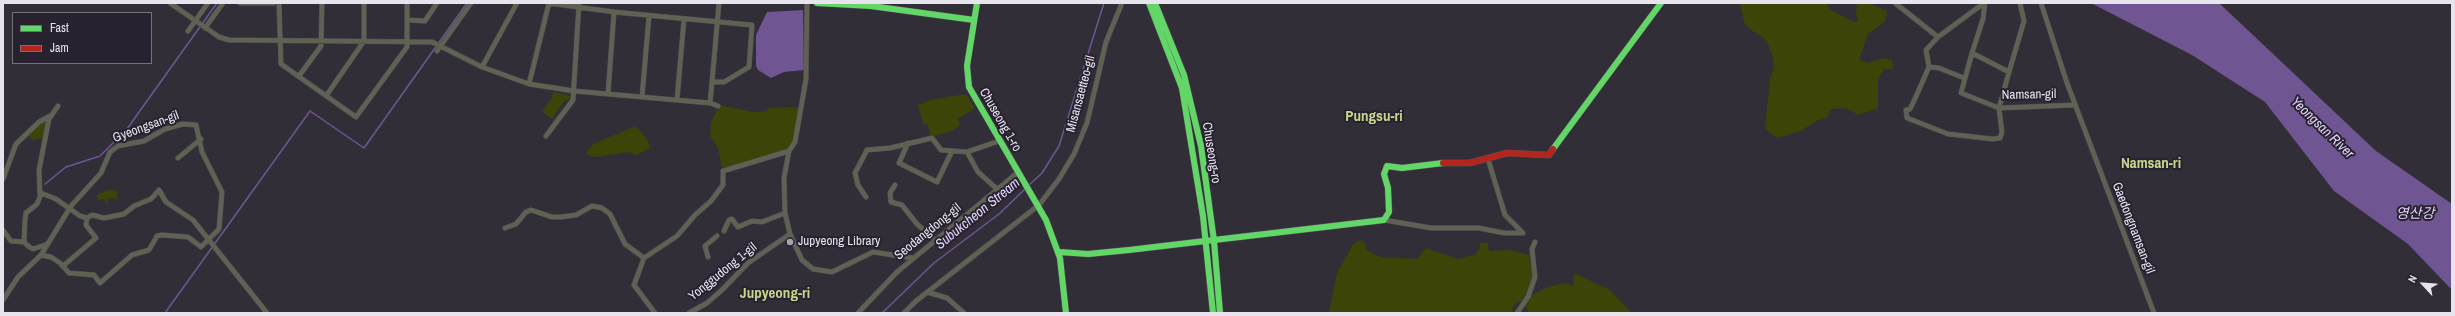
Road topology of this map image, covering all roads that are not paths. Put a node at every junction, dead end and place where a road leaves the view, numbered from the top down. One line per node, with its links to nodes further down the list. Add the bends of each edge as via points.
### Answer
1 (170, 3): 32 (street)
2 (208, 3): 32 (street)
3 (223, 3): 34 (street)
4 (240, 3): 5 (street)
5 (274, 3)
6 (279, 3): 37 (street)
7 (322, 3): 38 (street)
8 (364, 3): 39 (street)
9 (408, 3): 30 (street)
10 (437, 3): 30 (street, via 425,20)
11 (471, 3): 41 (street)
12 (516, 3): 44 (street)
13 (548, 3): 26 (street); 50 (street)
14 (719, 3): 33 (street)
15 (807, 3): 66 (street, via 806,79 795,142)
16 (817, 3): 31 (street, via 871,6)
17 (977, 3): 31 (street, Chuseong 1-ro)
18 (1122, 3): 77 (street, Misansaetteo-gil, via 1106,42 1087,123 1074,154 1059,179)
19 (1150, 3): 90 (street, Chuseong-ro, via 1182,88)
20 (1155, 3): 88 (street, Chuseong-ro, via 1191,99 1201,146)
21 (1661, 3): 70 (street, via 1549,155 1507,153)
22 (1895, 3): 36 (street)
23 (1985, 3): 36 (street); 43 (street, via 1983,19)
24 (2020, 3): 46 (street, Namsan-gil, via 2024,21)
25 (2041, 3): 57 (street, Namsan-gil)
26 (579, 6): 27 (street); 51 (street)
27 (614, 12): 28 (street); 52 (street)
28 (649, 16): 29 (street); 54 (street)
29 (684, 19): 33 (street); 55 (street)
30 (408, 20): 40 (street)
31 (974, 20): 64 (street, Chuseong 1-ro, via 967,66 968,82 972,94)
32 (195, 21): 34 (street); 35 (street)
33 (717, 22): 49 (street); 49 (street, via 752,25 749,67 724,82)
34 (205, 28): 37 (street, via 229,40)
35 (188, 31)
36 (1938, 37): 45 (street, via 1926,50)
37 (280, 41): 38 (street); 47 (street, via 281,64)
38 (322, 41): 39 (street); 47 (street)
39 (364, 41): 40 (street); 53 (street)
40 (407, 42): 41 (street, via 432,42); 53 (street, via 407,47 356,117)
41 (442, 45): 42 (street); 44 (street)
42 (437, 50)
43 (1972, 53): 46 (street, Namsan-gil); 48 (street, Namsan-gil)
44 (482, 67): 50 (street)
45 (1929, 67): 48 (street, via 1939,68); 60 (street, via 1910,109 1906,110 1908,119 1948,134 1993,139 2000,138 2002,132)
46 (2008, 72): 60 (street)
47 (299, 76): 53 (street)
48 (1964, 78): 60 (street, Namsan-gil, via 1961,93)
49 (712, 82): 56 (street)
50 (529, 84): 51 (street)
51 (574, 91): 52 (street); 62 (street, via 573,100)
52 (608, 94): 54 (street)
53 (326, 96)
54 (642, 97): 55 (street)
55 (677, 100): 56 (street)
56 (710, 103): 59 (street)
57 (2075, 105): 60 (street, Namsan-gil); 112 (street, Gaedongnamsan-gil)
58 (58, 106): 61 (street)
59 (718, 106)
60 (1999, 108)
61 (50, 116): 72 (street, via 39,122 16,144); 75 (street, via 39,170)
62 (546, 136)
63 (201, 139): 69 (street); 78 (street, Gyeongsan-gil, via 196,124 183,124 165,128 144,141 118,146 109,154 96,180); 93 (street, Gyeongsan-gil, via 202,152 222,192 219,229)
64 (999, 141): 68 (street); 71 (street, Chuseong 1-ro)
65 (908, 143): 67 (street, via 932,138 941,150); 67 (street, via 899,163 937,182); 76 (street, via 884,149 872,148 864,153 862,164 855,173 858,185)
66 (789, 151): 79 (street, via 784,178); 97 (street, via 723,171 723,185 711,201 677,236)
67 (952, 151): 68 (street)
68 (967, 152): 74 (street, via 978,172)
69 (178, 158)
70 (1488, 159): 81 (street, via 1412,167 1387,166 1384,174 1388,188 1388,212); 81 (street, via 1505,215 1523,233 1504,233 1479,228 1431,228)
71 (1018, 174): 74 (street, Seodangdong-gil); 77 (street, Chuseong 1-ro)
72 (3, 179)
73 (895, 185): 87 (street, via 890,193 891,202 902,205 917,224)
74 (997, 189): 87 (street, Seodangdong-gil)
75 (41, 193): 78 (street); 89 (street, via 37,204 26,215)
76 (866, 197)
77 (1038, 205): 94 (street); 100 (street)
78 (70, 208): 80 (street, via 76,214); 92 (street, Gyeongsan-gil)
79 (785, 213): 84 (street, Yonggudong 1-gil, via 762,222 752,221 738,227 732,219); 85 (street)
80 (87, 218): 93 (street, via 92,215 104,218 124,214 134,206 151,200 159,190 166,202 192,220); 99 (street, via 86,225 96,238)
81 (1384, 220): 88 (street)
82 (505, 228): 97 (street, via 516,224 531,210 552,217 561,217 576,215 592,206 599,206 610,214 625,244)
83 (3, 230): 89 (street, via 11,241)
84 (724, 231)
85 (790, 234): 98 (street, via 802,260 813,269 832,272 873,252); 104 (street, Yonggudong 1-gil, via 748,263 722,290)
86 (717, 236): 96 (street, Yonggudong 1-gil, via 705,246)
87 (935, 240): 98 (street, Seodangdong-gil)
88 (1214, 241): 90 (street); 110 (street, Chuseong-ro)
89 (24, 242): 92 (street, via 33,249)
90 (1206, 242): 94 (street, via 1088,254); 109 (street, Chuseong-ro)
91 (1535, 242): 111 (street, via 1532,249 1535,277 1528,297)
92 (48, 244): 95 (street, Gyeongsan-gil)
93 (211, 244): 99 (street, via 201,247 188,237 156,236 149,250 132,255 100,283 94,275 69,273); 102 (street)
94 (1059, 252): 108 (street, via 1066,290)
95 (41, 255): 99 (street, via 51,257); 101 (street, Gyeongsan-gil, via 18,277)
96 (708, 257)
97 (644, 258): 103 (street, via 634,285)
98 (913, 258): 105 (street, Seodangdong-gil, via 882,285)
99 (63, 266)
100 (927, 292): 106 (street); 107 (street, via 946,298)
101 (3, 300)
102 (266, 313)
103 (655, 313)
104 (689, 313)
105 (858, 313)
106 (904, 313)
107 (964, 313)
108 (1066, 313)
109 (1213, 313)
110 (1220, 313)
111 (1517, 313)
112 (2154, 313)

